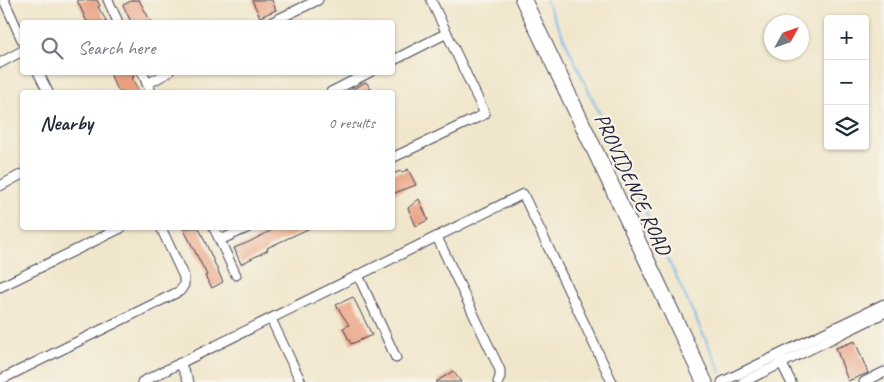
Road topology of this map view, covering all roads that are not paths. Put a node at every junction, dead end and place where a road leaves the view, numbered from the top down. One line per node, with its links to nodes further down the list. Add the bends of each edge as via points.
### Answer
1 (4, 0): 10 (street)
2 (109, 0): 7 (street)
3 (318, 0): 8 (street)
4 (431, 0): 9 (street)
5 (520, 0): 47 (street, PROVIDENCE ROAD)
6 (527, 0): 48 (street, PROVIDENCE ROAD)
7 (117, 20)
8 (276, 20)
9 (447, 33): 12 (street); 22 (street, via 485,114)
10 (20, 36)
11 (20, 53): 13 (street)
12 (395, 59)
13 (0, 63)
14 (40, 75): 19 (street)
15 (143, 75): 18 (street)
16 (164, 75): 18 (street)
17 (364, 75): 21 (street)
18 (147, 84): 20 (street)
19 (47, 90)
20 (150, 90)
21 (335, 90)
22 (395, 157)
23 (20, 175): 24 (street)
24 (0, 186)
25 (114, 230): 33 (street)
26 (162, 230): 41 (street, via 184,277 180,290)
27 (215, 230): 30 (street)
28 (242, 230): 30 (street)
29 (437, 237): 32 (street); 45 (street, via 500,370); 46 (street, via 523,194)
30 (220, 240): 31 (street)
31 (236, 275)
32 (358, 275): 36 (street); 37 (street)
33 (0, 287)
34 (884, 304): 38 (street)
35 (884, 313): 38 (street)
36 (271, 319): 39 (street); 44 (street)
37 (396, 358)
38 (780, 359): 49 (street); 50 (street); 51 (street)
39 (180, 363): 42 (street); 43 (street)
40 (882, 376): 52 (street)
41 (0, 380)
42 (142, 382)
43 (189, 382)
44 (301, 382)
45 (498, 382)
46 (612, 382)
47 (701, 382)
48 (708, 382)
49 (722, 382)
50 (743, 382)
51 (791, 382)
52 (864, 382)

